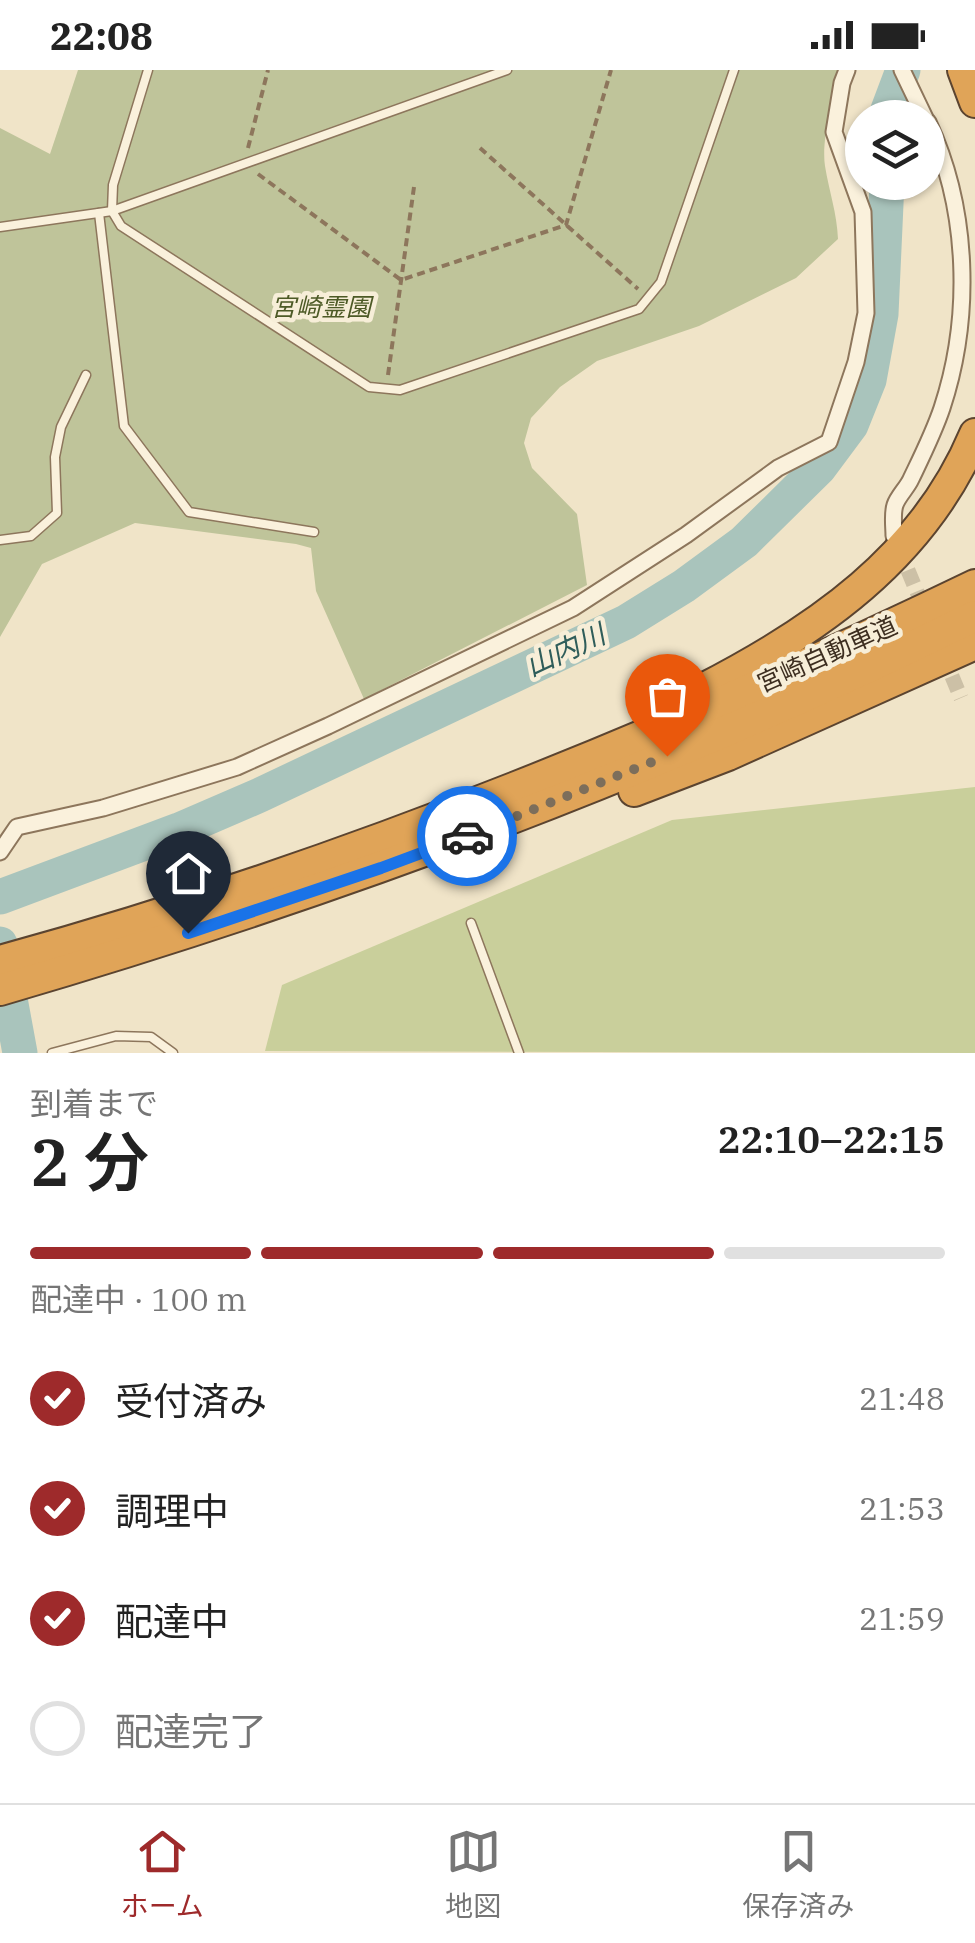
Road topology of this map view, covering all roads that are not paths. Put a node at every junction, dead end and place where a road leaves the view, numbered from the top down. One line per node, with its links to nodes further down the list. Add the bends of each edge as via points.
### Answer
1 (148, 70): 10 (lane, via 113,185)
2 (507, 70): 10 (lane)
3 (734, 70): 10 (lane, via 650,298 638,309 400,390 369,387 121,226)
4 (848, 70): 22 (street, via 834,132 864,212 866,313 829,442 778,468 573,608 237,767 17,828)
5 (902, 70): 7 (street)
6 (963, 70): 8 (highway)
7 (916, 100)
8 (975, 102)
9 (945, 166): 16 (street, via 959,227 962,293 954,362 941,410 895,506)
10 (112, 210): 11 (lane)
11 (99, 213): 12 (lane); 15 (lane, via 124,426 189,512)
12 (0, 227)
13 (86, 375): 17 (lane, via 60,427 57,514 31,536)
14 (975, 434): 21 (highway, via 918,533 862,589 789,642)
15 (314, 532)
16 (894, 536)
17 (0, 540)
18 (975, 585): 21 (highway, 宮崎自動車道)
19 (975, 616): 23 (highway, 宮崎自動車道, via 652,762)
20 (975, 644): 23 (highway, via 728,755 522,834)
21 (549, 774): 25 (highway, 宮崎自動車道, via 192,903)
22 (0, 852)
23 (381, 868): 26 (highway, 宮崎自動車道)
24 (471, 923): 29 (lane)
25 (0, 961)
26 (0, 990)
27 (52, 1053): 28 (lane, via 116,1036 152,1037)
28 (172, 1053)
29 (518, 1053)

